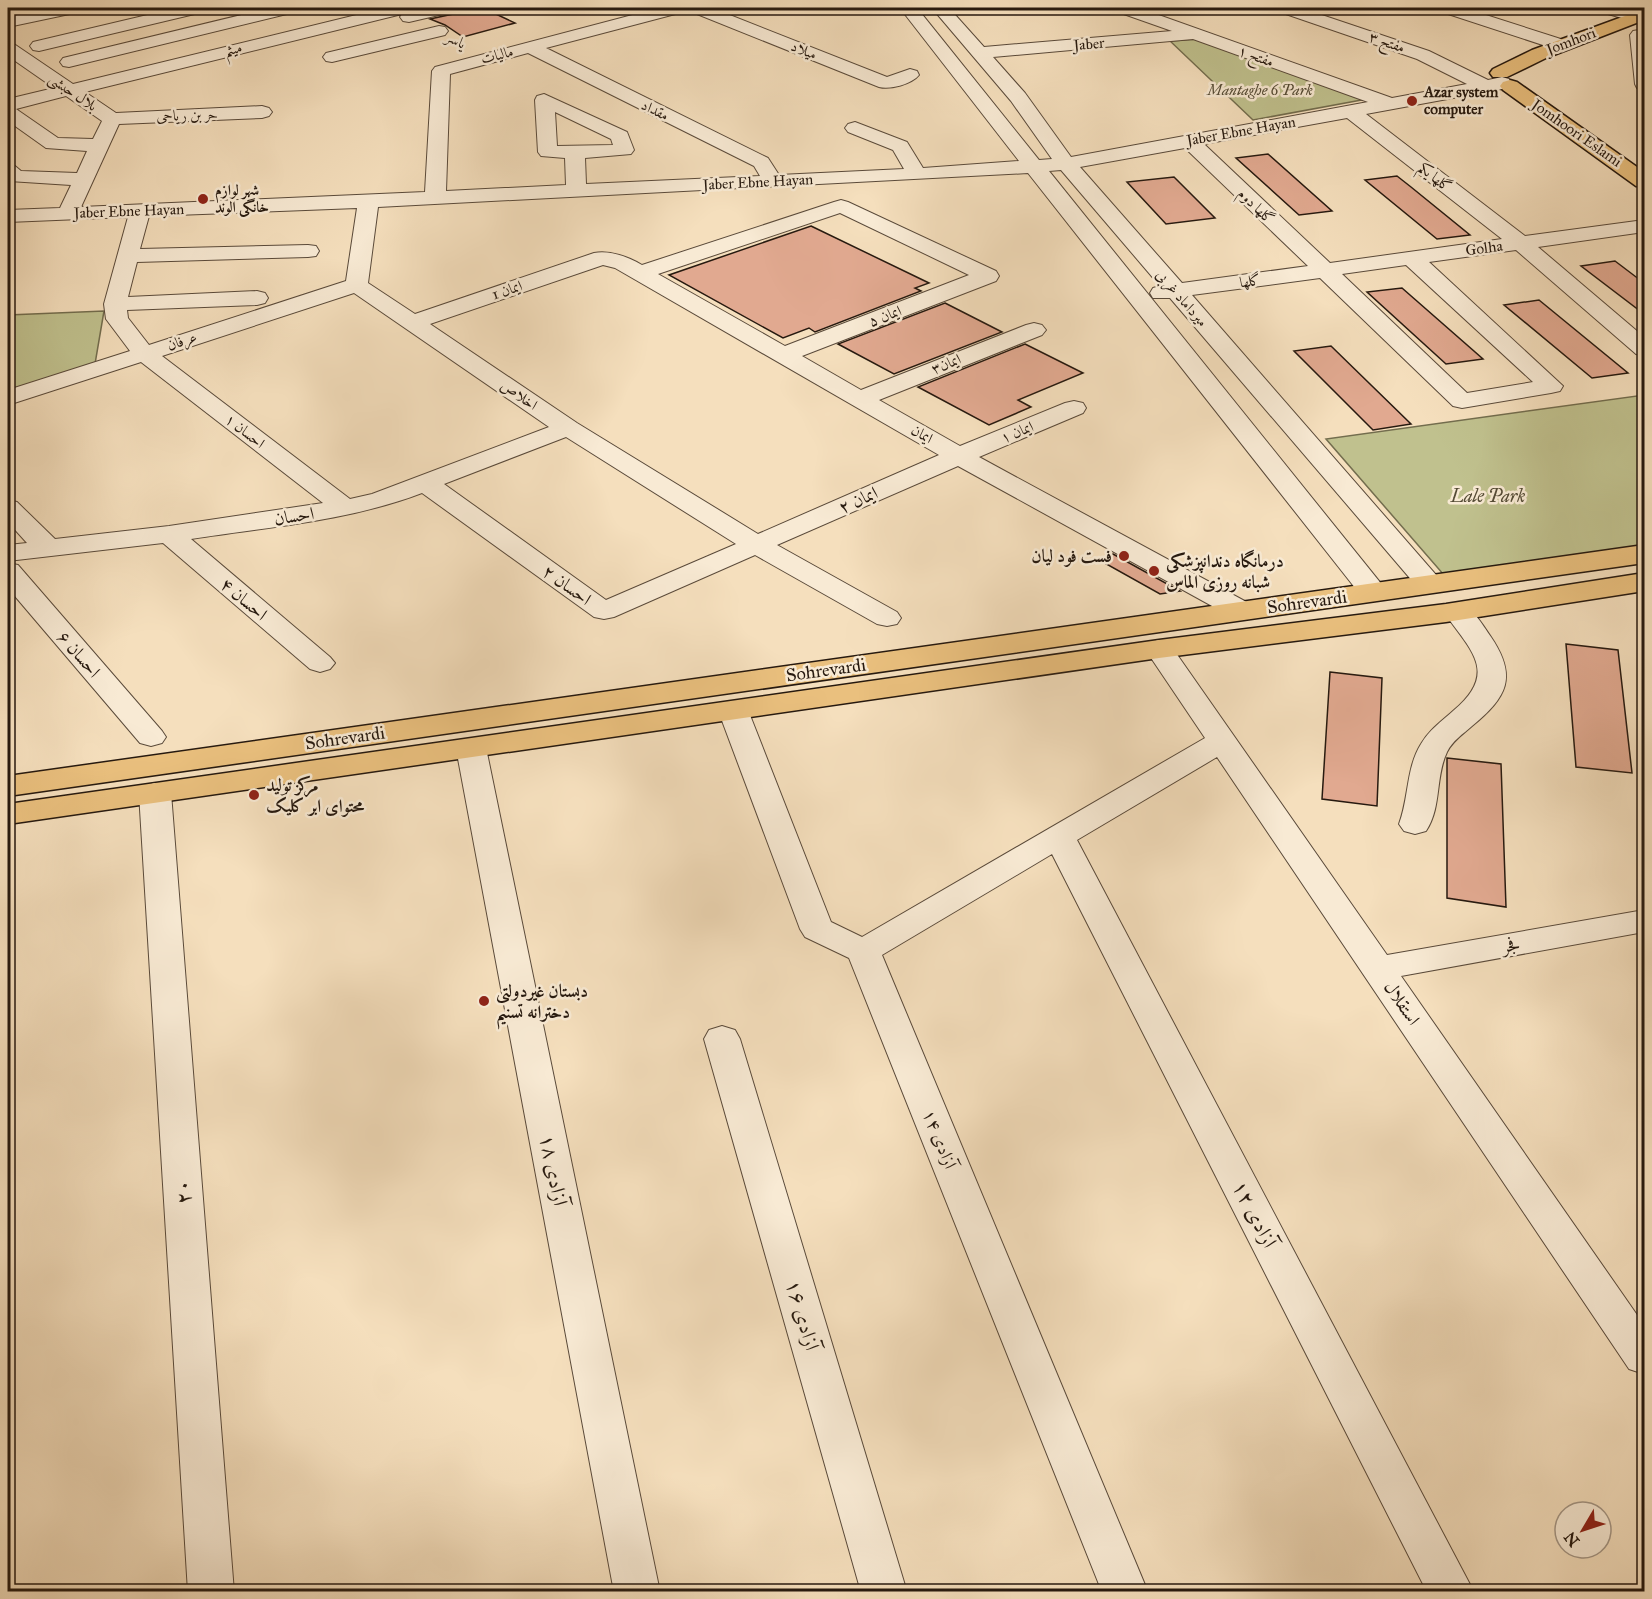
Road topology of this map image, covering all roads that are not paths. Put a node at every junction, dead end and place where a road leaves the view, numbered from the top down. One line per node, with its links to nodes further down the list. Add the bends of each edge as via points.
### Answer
1 (74, 8): 16 (street)
2 (197, 8): 17 (street)
3 (234, 8): 15 (street)
4 (289, 8): 15 (street)
5 (446, 8): 14 (street, میثم)
6 (677, 8): 24 (street, مالیات)
7 (698, 8): 31 (street, میلاد, via 886,83)
8 (908, 8): 47 (street, میرداماد غربی)
9 (940, 8): 26 (street, میرداماد غربی)
10 (1124, 8): 20 (street, مفتح ۱)
11 (1287, 8): 33 (street, مفتح ۳)
12 (1448, 8): 22 (street)
13 (1607, 8): 18 (street)
14 (399, 11): 19 (street, یاسر); 35 (street, میثم)
15 (250, 17): 21 (street)
16 (8, 22)
17 (140, 22): 21 (street); 23 (street)
18 (1641, 25): 22 (main road, Jomhori); 30 (main road, Jomhori); 34 (street)
19 (439, 31): 27 (street); 28 (street, یاسر)
20 (1198, 34): 26 (street, Jaber); 36 (street, مفتح ۱)
21 (168, 38): 29 (street)
22 (1561, 45): 33 (main road, Jomhori)
23 (39, 46)
24 (529, 47): 28 (street, مالیات); 51 (street, مقداد, via 760,162)
25 (8, 48): 35 (street, بلال حبشی)
26 (980, 53): 46 (street, میرداماد غربی)
27 (332, 57)
28 (489, 57): 54 (street, مالیات, via 441,71)
29 (69, 62)
30 (1560, 66)
31 (910, 75)
32 (1542, 80): 33 (main road, via 1525,88)
33 (1499, 82): 36 (street, Jaber Ebne Hayan); 52 (main road, Jomhoori Eslami)
34 (1644, 84)
35 (70, 89): 37 (street, میثم); 41 (street, بلال حبشی)
36 (1389, 104): 38 (street, Jaber Ebne Hayan)
37 (8, 105)
38 (1350, 111): 43 (street, Jaber Ebne Hayan); 60 (street, گلها یکم)
39 (8, 112): 44 (street, via 53,144)
40 (262, 112): 41 (street, حر بن ریاحی)
41 (112, 118): 44 (street, بلال حبشی)
42 (855, 128): 49 (street, via 900,146)
43 (1190, 141): 46 (street, Jaber Ebne Hayan); 65 (street, گلها دوم)
44 (100, 145): 50 (street, بلال حبشی)
45 (575, 152): 53 (street)
46 (1066, 164): 47 (street, Jaber Ebne Hayan); 68 (street, میرداماد غربی)
47 (1032, 166): 49 (street, Jaber Ebne Hayan); 69 (street, میرداماد غربی)
48 (8, 170): 50 (street, via 16,177)
49 (917, 174): 51 (street, Jaber Ebne Hayan)
50 (84, 179): 57 (street, بلال حبشی)
51 (773, 181): 53 (street, Jaber Ebne Hayan)
52 (1644, 181)
53 (576, 191): 54 (street, Jaber Ebne Hayan)
54 (435, 198): 55 (street, Jaber Ebne Hayan)
55 (368, 201): 56 (street, Jaber Ebne Hayan); 67 (street)
56 (140, 210): 57 (street, Jaber Ebne Hayan); 62 (street)
57 (68, 213): 58 (street, Jaber Ebne Hayan)
58 (8, 216)
59 (1644, 226): 60 (street, Golha)
60 (1520, 243): 64 (street, Golha); 74 (street, گلها یکم)
61 (308, 251): 62 (street)
62 (127, 256): 71 (street)
63 (602, 258): 66 (street, ایمان, via 623,263); 72 (street, ایمان 1)
64 (1411, 258): 65 (street, Golha); 65 (street, گلها دوم, via 1551,386 1462,401)
65 (1323, 271): 68 (street, گلها)
66 (640, 273): 76 (street, ایمان); 76 (street, ایمان ۵, via 841,206 988,276)
67 (357, 285): 72 (street, اخلاص); 75 (street, عرفان)
68 (1176, 291): 69 (street, گلها); 92 (street, میرداماد غربی)
69 (1136, 296): 93 (street, میرداماد غربی)
70 (257, 298): 71 (street)
71 (115, 304): 75 (street, احسان ۱, via 117,319)
72 (412, 323): 80 (street, اخلاص)
73 (1034, 330): 78 (street, ایمان۳)
74 (1644, 349)
75 (144, 353): 77 (street, عرفان); 84 (street, احسان ۱)
76 (783, 355): 78 (street, ایمان)
77 (8, 398)
78 (859, 399): 81 (street, ایمان)
79 (1074, 408): 81 (street, ایمان ۱)
80 (568, 428): 82 (street, احسان); 86 (street, اخلاص)
81 (959, 456): 86 (street, ایمان ۲); 94 (street, ایمان)
82 (424, 482): 84 (street, احسان, via 380,500); 86 (street, احسان ۲, via 604,611)
83 (8, 508): 87 (street)
84 (345, 508): 85 (street, احسان)
85 (169, 534): 87 (street, احسان); 98 (street, احسان ۴)
86 (757, 545): 96 (street, اخلاص)
87 (48, 548): 88 (street, احسان)
88 (8, 553)
89 (1644, 554): 92 (main road, Sohrevardi)
90 (8, 571): 100 (street, احسان ۶)
91 (1644, 582): 95 (main road, Sohrevardi)
92 (1430, 584): 93 (main road, Sohrevardi)
93 (1373, 592): 94 (main road, Sohrevardi)
94 (1242, 611): 103 (main road, Sohrevardi)
95 (1457, 611): 97 (main road, Sohrevardi); 106 (street, via 1493,661 1495,677 1486,698 1437,742 1428,761)
96 (887, 618)
97 (1159, 649): 99 (main road, Sohrevardi); 101 (street, استقلال)
98 (320, 663)
99 (733, 710): 102 (main road, Sohrevardi); 109 (street, via 817,929)
100 (151, 737)
101 (1222, 741): 107 (street); 110 (street, استقلال)
102 (471, 748): 104 (main road, Sohrevardi); 114 (street, آزادی ۱۸)
103 (8, 786)
104 (155, 793): 105 (main road, Sohrevardi); 113 (street, ۲۰)
105 (8, 814)
106 (1415, 824)
107 (1059, 836): 109 (street); 117 (street, آزادی ۱۲)
108 (1644, 921): 110 (street, فجر)
109 (863, 951): 116 (street, آزادی ۱۴)
110 (1378, 968): 112 (street, استقلال)
111 (722, 1039): 115 (street, آزادی ۱۶)
112 (1644, 1357)
113 (211, 1592)
114 (637, 1592)
115 (884, 1592)
116 (1125, 1592)
117 (1451, 1592)

